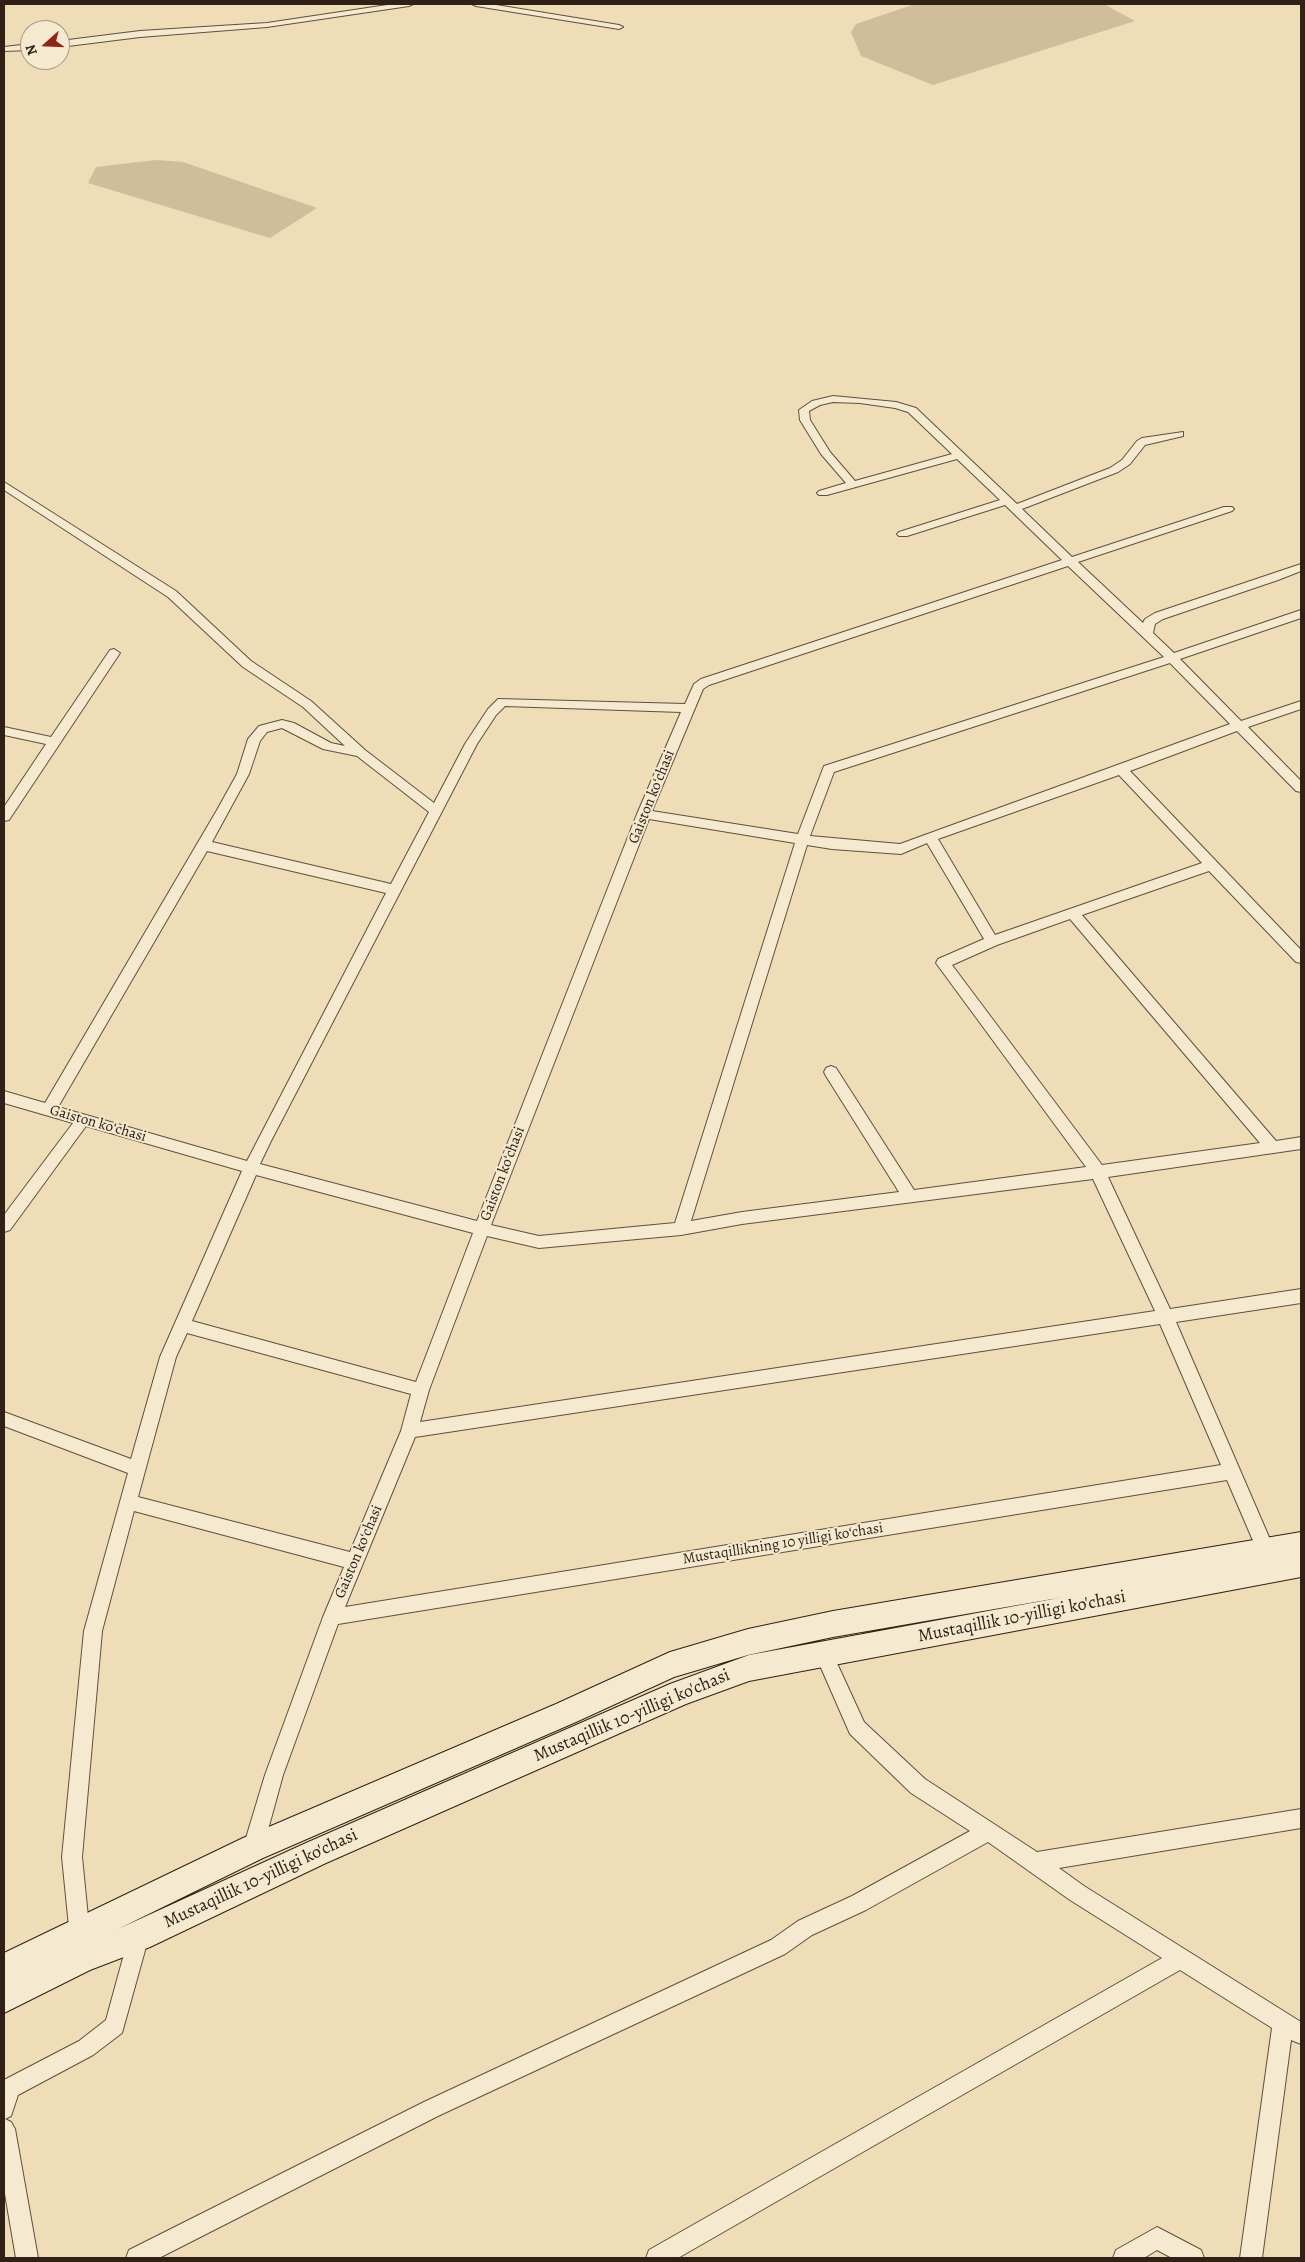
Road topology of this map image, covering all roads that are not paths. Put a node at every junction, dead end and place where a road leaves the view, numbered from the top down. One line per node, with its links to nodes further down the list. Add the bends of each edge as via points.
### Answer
1 (409, 4): 4 (street, via 267,26 140,34)
2 (476, 4): 3 (street)
3 (618, 27)
4 (70, 43)
5 (20, 48): 6 (street)
6 (4, 49)
7 (1179, 434): 12 (street, via 1146,440 1114,470)
8 (960, 455): 10 (street); 10 (street, via 912,410 860,400 816,403 804,410 805,420 826,454); 12 (street)
9 (4, 484): 26 (street, via 172,594 246,664 306,704)
10 (853, 485): 11 (street)
11 (823, 493)
12 (1011, 504): 14 (street); 15 (street)
13 (1228, 509): 15 (street, Gaiston koʻchasi)
14 (903, 534)
15 (1070, 560): 18 (street); 22 (street, Gaiston koʻchasi, via 704,682 698,687)
16 (1301, 567): 18 (street, via 1159,616 1149,622)
17 (1301, 614): 20 (street)
18 (1148, 634): 20 (street)
19 (114, 653): 25 (street)
20 (1172, 658): 23 (street); 33 (street, via 829,769)
21 (1301, 705): 23 (street)
22 (689, 708): 29 (street, via 502,702 471,744); 30 (street, Gaiston koʻchasi)
23 (1238, 726): 27 (street); 28 (street)
24 (4, 731): 25 (street)
25 (54, 742): 31 (street)
26 (361, 753): 29 (street); 34 (street, via 327,746 282,724 263,729 254,739 243,774)
27 (1120, 770): 32 (street); 35 (street)
28 (1301, 788)
29 (436, 811): 36 (street)
30 (644, 814): 33 (street); 50 (street, Gaiston koʻchasi)
31 (4, 817)
32 (930, 837): 33 (street, via 901,849); 38 (street)
33 (802, 840): 51 (street)
34 (204, 845): 36 (street); 42 (street)
35 (1212, 864): 37 (street); 39 (street)
36 (394, 890): 46 (street)
37 (1073, 913): 38 (street); 45 (street)
38 (992, 941): 47 (street, via 943,963)
39 (1301, 958)
40 (831, 1072): 48 (street)
41 (4, 1097): 42 (street, Gaiston koʻchasi)
42 (49, 1110): 43 (street, Gaiston koʻchasi)
43 (83, 1120): 46 (street, Gaiston koʻchasi); 49 (street)
44 (1301, 1143): 45 (street)
45 (1272, 1147): 47 (street)
46 (251, 1168): 50 (street, Gaiston koʻchasi); 54 (street)
47 (1098, 1172): 48 (street); 53 (street)
48 (911, 1197): 51 (street)
49 (4, 1226)
50 (482, 1229): 51 (street, via 539,1242); 55 (street, Gaiston koʻchasi)
51 (681, 1229)
52 (1301, 1296): 53 (street)
53 (1165, 1316): 57 (street); 59 (street)
54 (182, 1325): 55 (street); 58 (street, via 168,1357)
55 (421, 1390): 57 (street, Gaiston koʻchasi)
56 (4, 1419): 58 (street)
57 (409, 1431): 63 (street, Gaiston koʻchasi)
58 (137, 1469): 60 (street)
59 (1233, 1471): 62 (street); 65 (street, Mustaqillikning 10 yilligi koʻchasi)
60 (128, 1502): 63 (street); 72 (street, via 93,1631 72,1856)
61 (1301, 1544): 62 (main road, Mustaqillik 10-yilligi ko'chasi)
62 (1266, 1551): 69 (main road, Mustaqillik 10-yilligi ko'chasi, via 833,1624 739,1645 670,1665)
63 (356, 1562): 65 (street, Gaiston koʻchasi)
64 (1301, 1566): 66 (main road, Mustaqillik 10-yilligi ko'chasi)
65 (332, 1617): 69 (street, Gaiston koʻchasi, via 274,1775)
66 (824, 1654): 68 (street, via 857,1728 918,1786); 71 (main road, Mustaqillik 10-yilligi ko'chasi, via 749,1668 680,1693 316,1853)
67 (1301, 1818): 70 (street)
68 (989, 1832): 70 (street); 80 (street, via 806,1928 778,1947 432,2109)
69 (253, 1848): 72 (main road, Mustaqillik 10-yilligi ko'chasi)
70 (1036, 1862): 73 (street, via 1077,1893)
71 (139, 1936): 72 (main road, Mustaqillik 10-yilligi ko'chasi); 77 (street, via 114,2026 86,2048 9,2088)
72 (80, 1945): 74 (main road, Mustaqillik 10-yilligi ko'chasi); 75 (main road, Mustaqillik 10-yilligi ko'chasi)
73 (1181, 1958): 76 (street); 81 (street)
74 (4, 1969)
75 (4, 1998)
76 (1296, 2030): 84 (street)
77 (4, 2109)
78 (4, 2128): 79 (street)
79 (27, 2258)
80 (137, 2258)
81 (657, 2258)
82 (1124, 2258): 83 (street, via 1157,2238)
83 (1193, 2258)
84 (1252, 2258)

